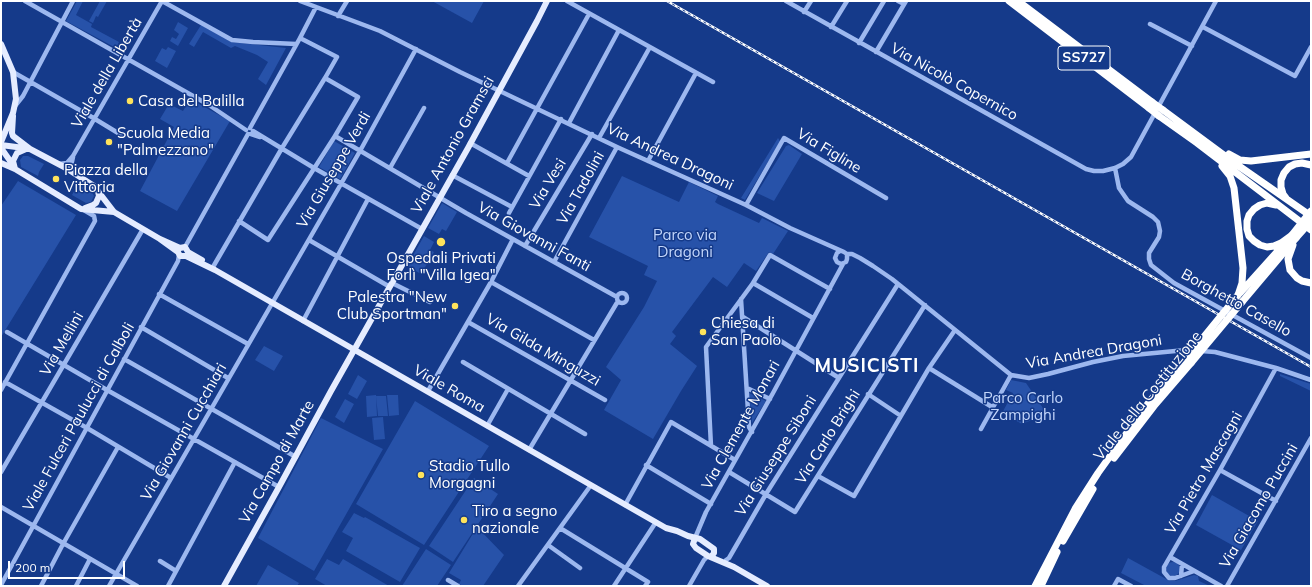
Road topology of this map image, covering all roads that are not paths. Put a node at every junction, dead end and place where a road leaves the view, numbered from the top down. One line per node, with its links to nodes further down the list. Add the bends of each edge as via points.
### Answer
1 (25, 1): 24 (street)
2 (73, 1): 24 (street)
3 (162, 1): 32 (street, via 232,40); 38 (street, Viale della Libertà)
4 (300, 1): 16 (street, Via Andrea Dragoni)
5 (347, 1): 22 (street)
6 (547, 1): 23 (main road, Viale Antonio Gramsci)
7 (550, 1): 23 (main road, Viale Antonio Gramsci)
8 (567, 1): 21 (street)
9 (786, 1): 20 (street, Via Nicolò Copernico)
10 (811, 1): 20 (street)
11 (847, 1): 26 (street)
12 (884, 1): 30 (street)
13 (898, 1): 17 (street)
14 (1009, 1): 18 (highway, SS727)
15 (1216, 1): 27 (street)
16 (310, 3): 19 (street, Via Andrea Dragoni)
17 (905, 3): 37 (street)
18 (1019, 4): 57 (highway, SS727, bridge)
19 (316, 7): 22 (street, Via Andrea Dragoni); 29 (street, Viale Fulceri Paulucci di Calboli)
20 (804, 12): 26 (street, Via Nicolò Copernico)
21 (589, 14): 28 (street); 47 (street)
22 (338, 16): 36 (street, Via Andrea Dragoni, via 380,31)
23 (537, 21): 44 (main road, Viale Antonio Gramsci)
24 (61, 22): 38 (street); 42 (street)
25 (1150, 24): 33 (street)
26 (831, 27): 30 (street, Via Nicolò Copernico)
27 (1203, 27): 33 (street); 35 (street, via 1295,76)
28 (619, 30): 34 (street); 51 (street)
29 (300, 38): 32 (street, Viale Fulceri Paulucci di Calboli); 41 (street, via 337,57)
30 (859, 43): 37 (street, Via Nicolò Copernico)
31 (1, 44): 39 (main road)
32 (296, 44): 52 (street, Viale Fulceri Paulucci di Calboli)
33 (1192, 46): 75 (street, Via Nicolò Copernico, via 1131,157)
34 (650, 47): 40 (street); 56 (street)
35 (1311, 47)
36 (416, 49): 44 (street, Via Andrea Dragoni); 64 (street, Via Giuseppe Verdi)
37 (876, 52): 75 (street, Via Nicolò Copernico, via 1086,169 1103,171)
38 (128, 60): 49 (street, Viale della Libertà); 52 (street)
39 (13, 72): 42 (street); 45 (main road, via 16,88)
40 (696, 73): 43 (street); 67 (street)
41 (325, 78): 55 (street, via 358,97); 62 (street)
42 (30, 82): 45 (street); 49 (street)
43 (713, 82)
44 (499, 90): 47 (street, Via Andrea Dragoni); 59 (main road, Viale Antonio Gramsci)
45 (15, 106): 48 (main road)
46 (424, 108): 74 (street)
47 (537, 108): 50 (street, Via Andrea Dragoni); 69 (street)
48 (13, 113): 58 (main road); 63 (main road, via 13,136)
49 (95, 119): 54 (street); 66 (street, Viale della Libertà)
50 (561, 119): 51 (street, Via Andrea Dragoni); 78 (street)
51 (569, 123): 53 (street, Via Andrea Dragoni)
52 (250, 130): 62 (street); 104 (street, Viale Fulceri Paulucci di Calboli)
53 (592, 134): 56 (street, Via Andrea Dragoni); 101 (street, Via Vesi)
54 (123, 136)
55 (336, 136): 64 (street, Via Giovanni Fanti); 73 (street)
56 (599, 138): 61 (street, Via Andrea Dragoni)
57 (1198, 140): 65 (highway, via 1212,142 1234,158 1245,161); 84 (highway); 87 (highway); 120 (highway, via 1223,166 1234,188 1243,268)
58 (1, 142)
59 (470, 143): 69 (street); 77 (main road, Viale Antonio Gramsci)
60 (1, 146): 63 (main road); 72 (main road)
61 (617, 147): 67 (street, Via Andrea Dragoni); 108 (street, Via Tadolini)
62 (282, 148): 73 (street); 94 (street)
63 (28, 149): 68 (main road, Viale Roma); 72 (main road, via 20,151 14,157)
64 (360, 150): 74 (street, Via Giovanni Fanti); 79 (street, Via Giuseppe Verdi)
65 (1311, 154)
66 (73, 156): 68 (street, via 67,163); 76 (street, via 71,166)
67 (648, 161): 85 (street, Via Andrea Dragoni)
68 (57, 163): 76 (main road, Viale Roma)
69 (507, 163): 78 (street)
70 (1, 164): 72 (main road)
71 (1311, 164): 84 (highway, via 1295,164 1284,173 1281,187)
72 (14, 167): 88 (main road)
73 (314, 168): 79 (street); 94 (street, via 268,240)
74 (390, 168): 81 (street, Via Giovanni Fanti)
75 (1115, 168): 137 (street, Borghetto Casello, via 1119,188 1128,201 1158,222 1159,237 1148,259 1151,265 1174,283)
76 (74, 173): 80 (main road, Viale Roma)
77 (452, 175): 81 (main road, Viale Antonio Gramsci); 86 (street)
78 (529, 176): 86 (street)
79 (340, 183): 83 (street); 100 (street, Via Giuseppe Verdi)
80 (97, 189): 88 (main road, via 99,196 96,203); 90 (main road, Viale Roma)
81 (440, 197): 96 (main road, Viale Antonio Gramsci); 99 (street, Via Giovanni Fanti)
82 (886, 198): 85 (street, Via Figline, via 784,138)
83 (368, 199): 96 (street); 107 (street)
84 (1288, 200): 92 (highway)
85 (746, 205): 102 (street, Via Andrea Dragoni)
86 (512, 207): 91 (street)
87 (1281, 207): 97 (highway); 98 (highway, via 1267,203 1254,209 1247,222 1249,236 1254,242 1267,247)
88 (81, 209): 90 (main road); 133 (street, via 94,216 95,221)
89 (1311, 211): 98 (highway, bridge)
90 (114, 212): 95 (main road, Viale Roma)
91 (509, 213)
92 (1311, 216)
93 (1311, 221): 98 (highway, bridge)
94 (239, 222): 111 (street)
95 (143, 229): 104 (main road, Viale Roma); 141 (street, Via Mellini)
96 (422, 229): 117 (main road, Viale Antonio Gramsci)
97 (1311, 230)
98 (1294, 236): 115 (highway, via 1288,265 1297,278); 120 (highway, Viale della Costituzione); 140 (highway, Viale della Costituzione, bridge)
99 (513, 239): 101 (street, Via Giovanni Fanti); 113 (street)
100 (309, 240): 107 (street); 123 (street, Via Giuseppe Verdi)
101 (525, 246): 108 (street, Via Giovanni Fanti)
102 (831, 247): 103 (street, Via Andrea Dragoni); 105 (street, Via Andrea Dragoni)
103 (840, 251): 105 (street); 106 (street)
104 (182, 254): 111 (main road, Viale Roma); 119 (street, Viale Fulceri Paulucci di Calboli)
105 (836, 254): 109 (street)
106 (846, 254): 110 (street, via 847,259); 116 (street, Via Andrea Dragoni, via 852,254 873,266)
107 (338, 257): 117 (street); 127 (street)
108 (554, 262): 132 (street, Via Giovanni Fanti, via 617,299)
109 (837, 262): 110 (street); 112 (street)
110 (843, 264): 112 (street, Via Clemente Monari)
111 (214, 268): 123 (main road, Viale Roma)
112 (839, 271): 118 (street, Via Clemente Monari)
113 (491, 282): 128 (street); 132 (street)
114 (753, 282): 118 (street, via 770,254); 121 (street); 126 (street)
115 (1311, 283)
116 (898, 284): 124 (street, Via Andrea Dragoni); 146 (street, Via Giuseppe Siboni)
117 (391, 285): 122 (street); 135 (main road, Viale Antonio Gramsci)
118 (830, 289): 126 (street, Via Clemente Monari)
119 (159, 294): 129 (street, Viale Fulceri Paulucci di Calboli); 134 (street)
120 (1238, 295): 140 (highway, Viale della Costituzione, bridge)
121 (741, 299): 125 (street); 170 (street, via 706,347)
122 (430, 302)
123 (272, 303): 127 (main road, Viale Roma); 134 (street, Via Giovanni Cucchiari)
124 (925, 305): 130 (street, Via Andrea Dragoni); 155 (street, Via Carlo Brighi)
125 (743, 317): 136 (street); 150 (street)
126 (814, 318): 136 (street, Via Clemente Monari)
127 (303, 321): 135 (main road, Viale Roma)
128 (468, 322): 147 (street, Via Gilda Minguzzi); 154 (street)
129 (141, 327): 138 (street, Viale Fulceri Paulucci di Calboli); 145 (street)
130 (955, 330): 142 (street); 144 (street, Via Andrea Dragoni)
131 (7, 332): 133 (street)
132 (594, 340): 147 (street)
133 (26, 343): 141 (street); 149 (street)
134 (248, 344): 145 (street, Via Giovanni Cucchiari)
135 (354, 350): 154 (main road, Viale Roma); 173 (main road, Via Campo di Marte)
136 (796, 351): 146 (street); 156 (street, Via Clemente Monari)
137 (1311, 358)
138 (124, 359): 153 (street, Viale Fulceri Paulucci di Calboli); 160 (street)
139 (463, 362): 151 (street)
140 (1188, 362): 204 (highway, Viale della Costituzione, via 1100,477)
141 (64, 365): 153 (street); 158 (street, Via Mellini)
142 (929, 368): 159 (street); 162 (street)
143 (1276, 368): 144 (street, Via Andrea Dragoni, via 1215,352 1186,350 1123,356 1029,378); 148 (street, Via Andrea Dragoni); 177 (street, Via Pietro Mascagni)
144 (1011, 375): 159 (street)
145 (228, 378): 160 (street, Via Giovanni Cucchiari)
146 (839, 378): 184 (street, Via Giuseppe Siboni)
147 (571, 380): 157 (street, Via Gilda Minguzzi); 161 (street)
148 (1311, 380)
149 (5, 382): 152 (street); 158 (street)
150 (747, 388): 156 (street); 166 (street)
151 (508, 389): 161 (street); 163 (street)
152 (1, 390)
153 (107, 390): 164 (street, Viale Fulceri Paulucci di Calboli); 169 (street)
154 (428, 391): 163 (main road, Viale Roma)
155 (868, 394): 162 (street); 180 (street, Via Carlo Brighi)
156 (770, 399): 166 (street, Via Clemente Monari)
157 (605, 400)
158 (42, 403): 164 (street); 178 (street, Via Mellini)
159 (992, 407): 165 (street)
160 (211, 408): 169 (street, Via Giovanni Cucchiari); 173 (street)
161 (551, 414): 167 (street); 172 (street)
162 (900, 416): 180 (street, via 854,496)
163 (487, 426): 172 (main road, Viale Roma)
164 (86, 428): 171 (street); 190 (street, Viale Fulceri Paulucci di Calboli)
165 (981, 429)
166 (752, 432): 174 (street, Via Clemente Monari)
167 (585, 434)
168 (1311, 438): 185 (street, Via Giacomo Puccini)
169 (194, 439): 175 (street); 181 (street, Via Giovanni Cucchiari)
170 (711, 446): 174 (street); 176 (street, via 671,422)
171 (118, 447): 181 (street); 193 (street)
172 (529, 450): 182 (main road, Viale Roma)
173 (296, 457): 183 (main road, Via Campo di Marte)
174 (735, 460): 179 (street, Via Clemente Monari)
175 (235, 462): 183 (street); 205 (street)
176 (646, 465): 186 (street); 187 (street)
177 (1220, 470): 185 (street); 196 (street, Via Pietro Mascagni)
178 (1, 472)
179 (729, 472): 184 (street); 187 (street, Via Clemente Monari)
180 (818, 476): 184 (street, Via Carlo Brighi, via 795,512)
181 (171, 478): 207 (street, Via Giovanni Cucchiari)
182 (591, 485): 186 (main road, Viale Roma); 191 (street)
183 (279, 487): 216 (main road, Via Campo di Marte)
184 (766, 494): 198 (street, Via Giuseppe Siboni)
185 (1276, 501): 229 (street, Via Giacomo Puccini)
186 (625, 504): 189 (main road, Viale Roma)
187 (711, 504): 192 (street, Via Clemente Monari)
188 (1, 507): 190 (street)
189 (656, 522): 192 (main road, Viale Roma); 203 (street)
190 (33, 526): 193 (street); 210 (street, Viale Fulceri Paulucci di Calboli)
191 (560, 528): 194 (street); 203 (street)
192 (696, 540): 195 (main road, via 693,546); 195 (main road, via 713,548)
193 (63, 544): 197 (street); 211 (street)
194 (548, 545): 202 (street); 218 (street)
195 (708, 555): 198 (main road); 201 (main road); 221 (street)
196 (1170, 557): 200 (street, Via Giacomo Puccini); 208 (street, Via Pietro Mascagni, via 1164,566 1164,572 1169,578)
197 (90, 559): 207 (street); 212 (street)
198 (726, 560): 201 (main road)
199 (160, 561): 205 (street)
200 (1182, 564): 206 (street, Via Giacomo Puccini); 208 (street)
201 (734, 567): 222 (main road)
202 (580, 568)
203 (625, 569): 219 (street); 220 (street, via 648,582)
204 (1046, 569): 223 (highway); 224 (highway, Viale della Costituzione); 225 (highway)
205 (176, 571): 215 (street)
206 (1194, 571): 208 (street); 228 (street, Via Giacomo Puccini)
207 (116, 573): 213 (street, Via Giovanni Cucchiari); 214 (street)
208 (1181, 576)
209 (448, 580): 217 (street)
210 (1, 585)
211 (41, 586)
212 (76, 586)
213 (109, 586)
214 (137, 586)
215 (168, 586)
216 (224, 586)
217 (458, 586)
218 (518, 586)
219 (614, 586)
220 (645, 586)
221 (689, 586)
222 (767, 586)
223 (1030, 586)
224 (1035, 586)
225 (1043, 586)
226 (1114, 586): 227 (street, via 1118,579)
227 (1131, 586)
228 (1221, 586)
229 (1227, 586)

